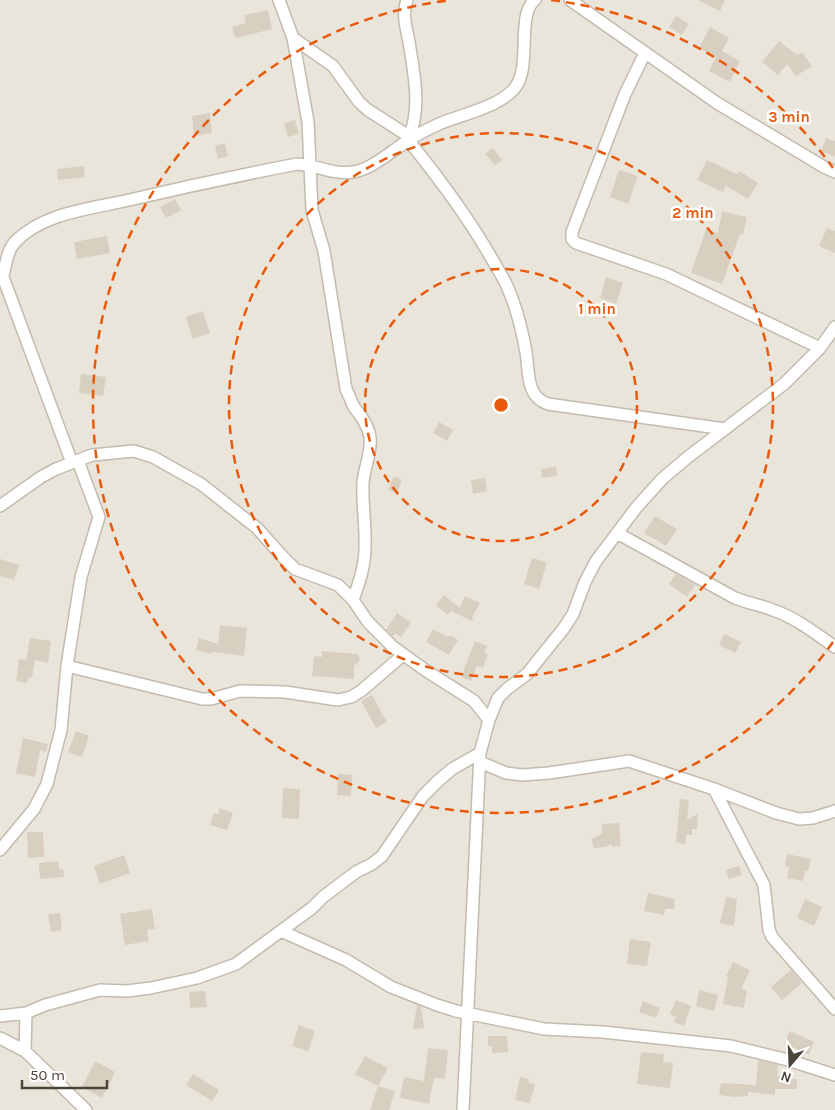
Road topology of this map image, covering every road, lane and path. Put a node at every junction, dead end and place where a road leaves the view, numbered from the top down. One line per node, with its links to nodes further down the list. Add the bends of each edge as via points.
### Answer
1 (279, 0): 5 (street)
2 (407, 0): 7 (street, via 404,12 416,88 416,108)
3 (535, 0): 7 (street, via 526,11 524,61 513,90 504,99)
4 (570, 0): 6 (street)
5 (293, 38): 7 (street, via 333,66 368,110); 8 (street, via 308,122)
6 (645, 53): 9 (street, via 717,103); 14 (street, via 621,103 572,239 666,274)
7 (409, 138): 8 (street, via 355,171 328,172); 15 (street, via 484,244 507,285 523,338 534,396 548,404)
8 (310, 165): 10 (street, via 298,164 220,178 56,217); 21 (street, via 312,210 324,251 346,389 370,440 363,480 366,547 361,578)
9 (835, 172)
10 (5, 248): 11 (street)
11 (2, 272): 12 (street)
12 (4, 293): 16 (street)
13 (835, 328): 14 (street)
14 (820, 348): 15 (street, via 784,384)
15 (725, 429): 20 (street, via 662,479)
16 (66, 449): 17 (street); 18 (street, via 72,463)
17 (92, 456): 18 (street); 21 (street, via 134,451 164,462 201,484 257,528 295,569 338,584)
18 (78, 461): 19 (street, via 41,477); 24 (street, via 99,517 81,577)
19 (0, 506)
20 (617, 533): 22 (street, via 735,598 785,615); 25 (street, via 584,582 564,628 527,674)
21 (353, 600): 23 (street, via 368,622)
22 (835, 646)
23 (403, 655): 24 (street, via 361,691 338,700 285,692 248,691 202,699); 26 (street)
24 (67, 666): 31 (street, via 61,730 47,784 34,809)
25 (498, 698): 26 (street); 27 (street)
26 (474, 701): 27 (street)
27 (489, 720): 28 (street)
28 (480, 757): 29 (street, via 506,773 528,775 628,761); 32 (street, via 452,769 438,781 382,856 356,872); 35 (street)
29 (714, 789): 30 (street, via 799,819); 33 (street, via 764,885 772,937)
30 (835, 811)
31 (0, 850)
32 (281, 931): 34 (street, via 236,964 197,978 151,988 100,990); 35 (street, via 346,960 404,993)
33 (835, 1010)
34 (26, 1013): 36 (street); 38 (street)
35 (469, 1014): 39 (street, via 544,1029 731,1046); 41 (street)
36 (0, 1016)
37 (0, 1038): 38 (street)
38 (24, 1051): 40 (street)
39 (835, 1075)
40 (86, 1110)
41 (463, 1110)

